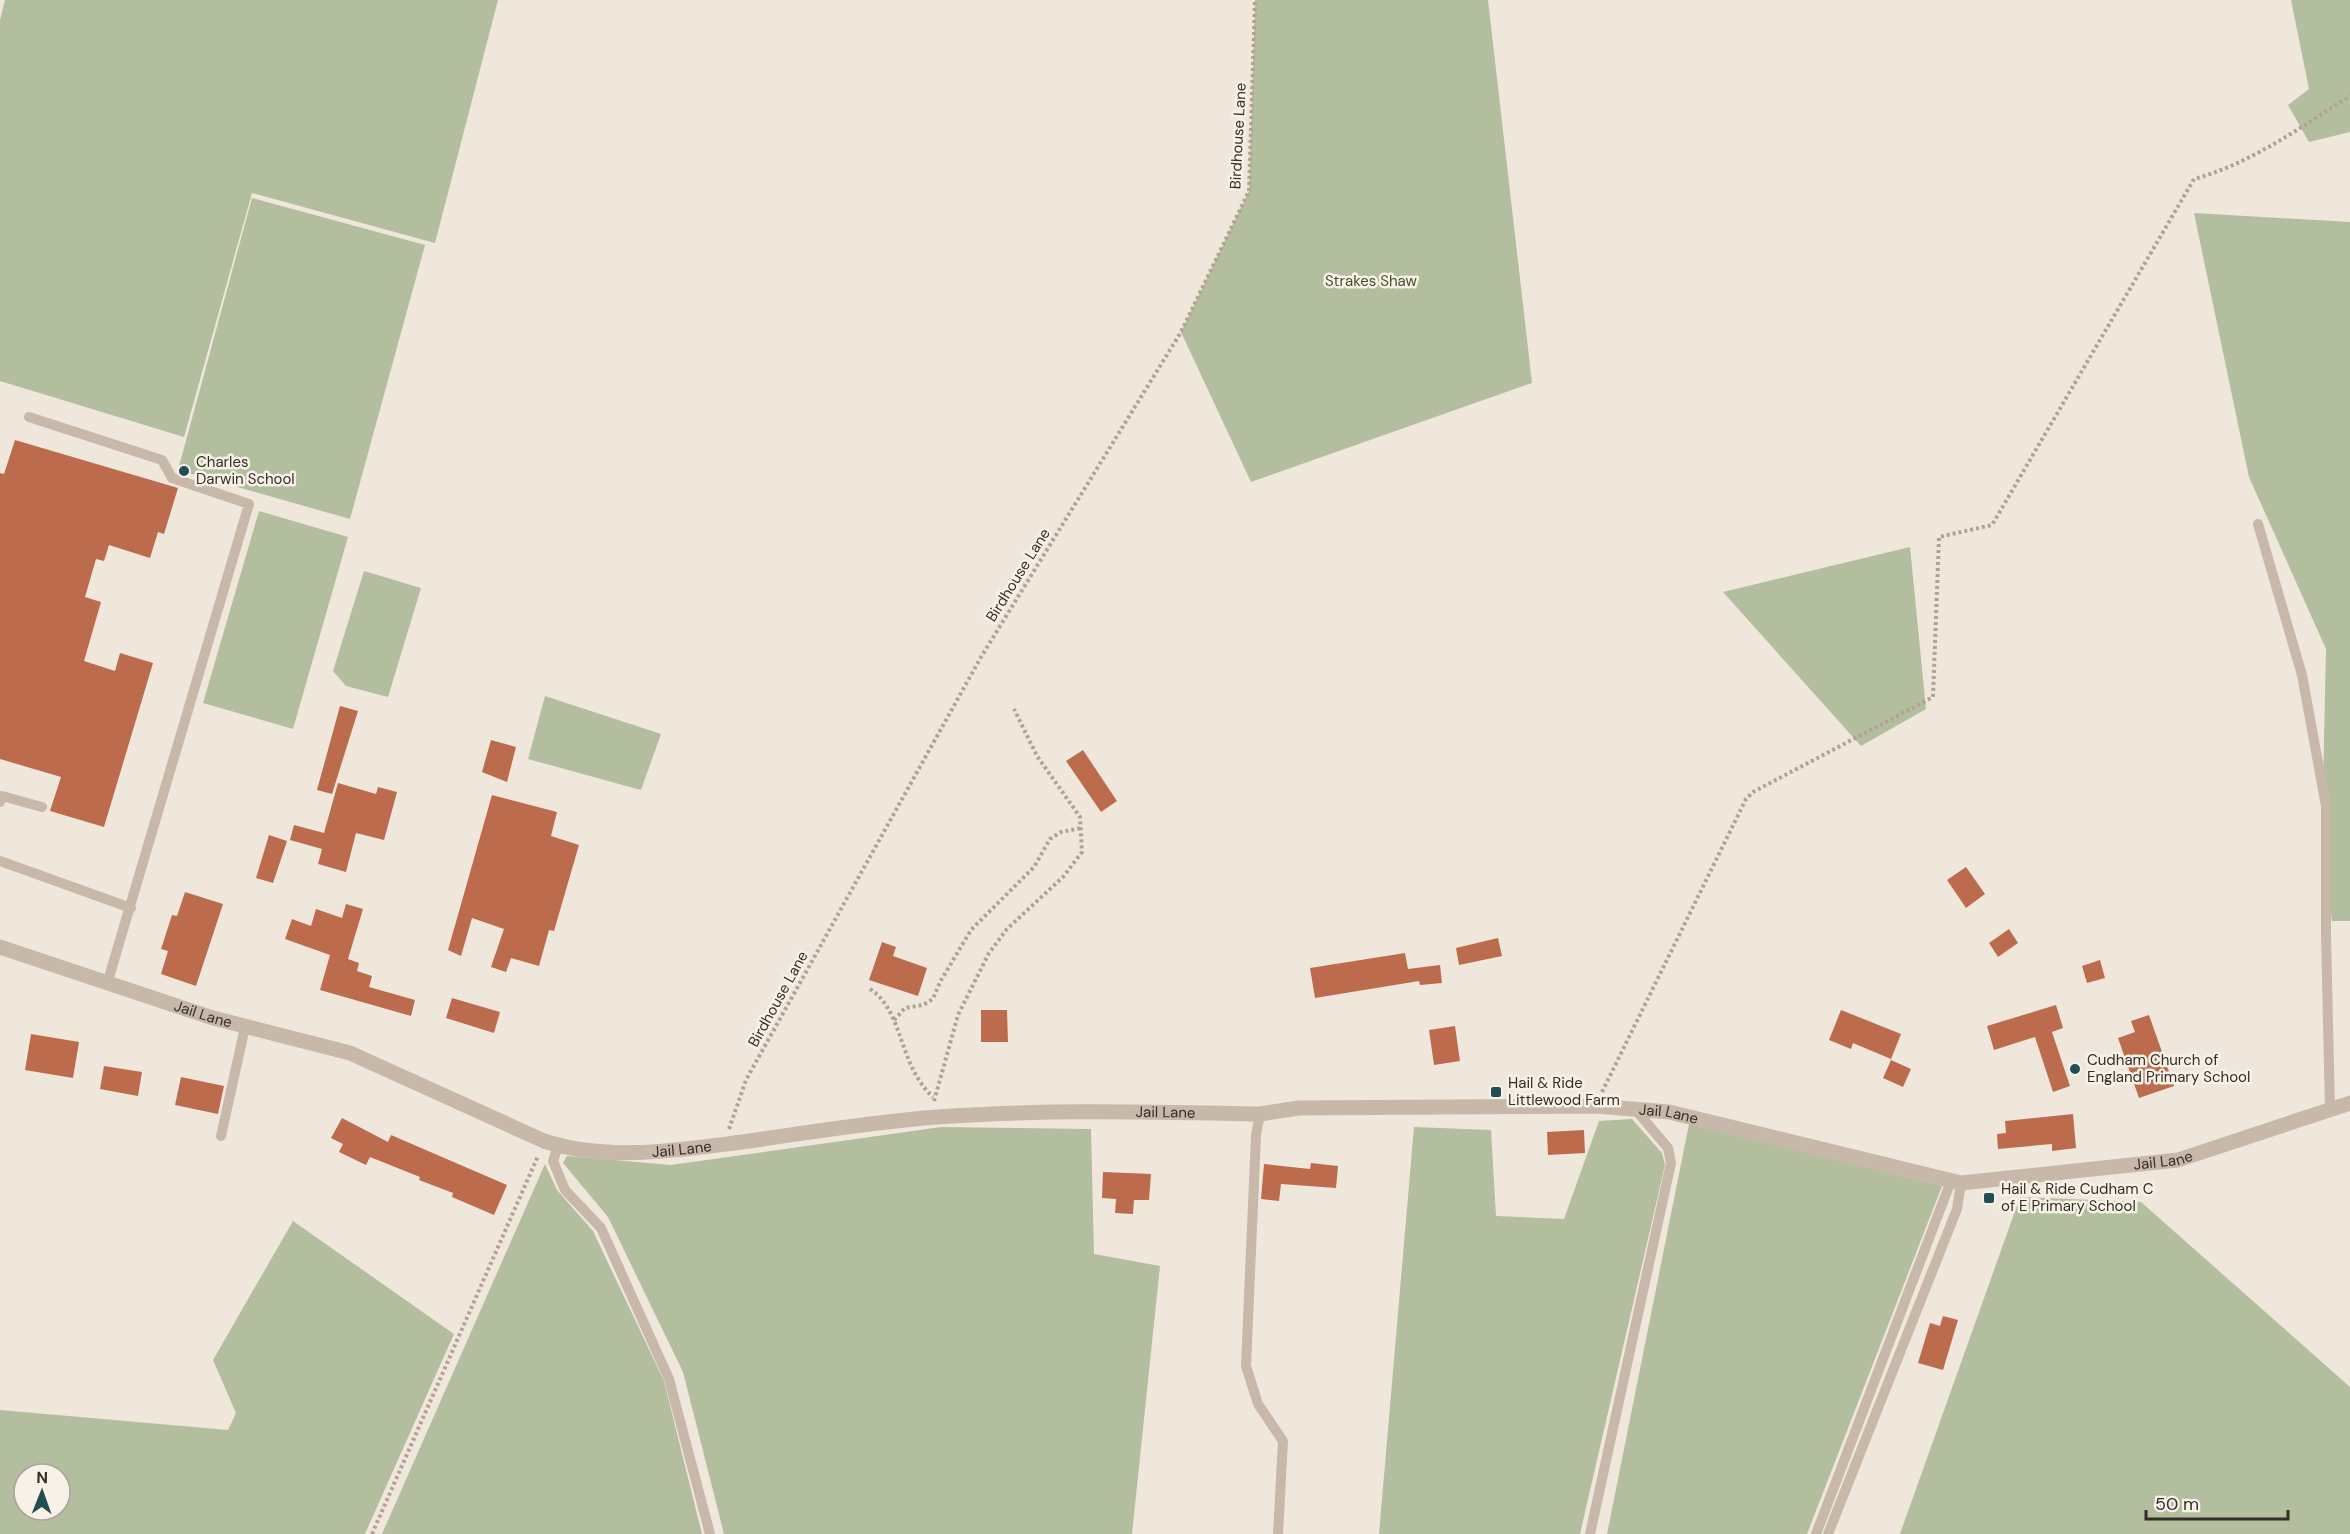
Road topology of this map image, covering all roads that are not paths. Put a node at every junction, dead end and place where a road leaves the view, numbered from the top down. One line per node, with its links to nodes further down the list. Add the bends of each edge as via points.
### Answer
1 (29, 417): 6 (lane, via 162,460 172,478 249,504)
2 (2258, 524): 12 (lane, via 2302,675 2326,806)
3 (0, 802): 4 (lane, via 2,796)
4 (42, 807)
5 (0, 861): 6 (lane)
6 (131, 908): 8 (lane)
7 (0, 947): 8 (street, Jail Lane)
8 (107, 984): 9 (street, Jail Lane)
9 (245, 1027): 14 (lane); 15 (street, Jail Lane, via 350,1053)
10 (2350, 1103): 12 (street, Jail Lane)
11 (1635, 1109): 13 (street, Jail Lane, via 1299,1108); 16 (street, Jail Lane, via 1669,1112); 19 (lane, via 1668,1148 1671,1163)
12 (2330, 1110): 16 (street, Jail Lane, via 2178,1160)
13 (1260, 1114): 15 (street, Jail Lane, via 1101,1111 934,1117 668,1153 612,1152); 18 (lane, via 1246,1366 1258,1404 1283,1441)
14 (221, 1136)
15 (551, 1143): 17 (lane, via 553,1161 565,1190 601,1228 669,1379)
16 (1956, 1182): 20 (lane); 21 (lane, via 1957,1209)
17 (710, 1534)
18 (1278, 1534)
19 (1590, 1534)
20 (1816, 1534)
21 (1828, 1534)

